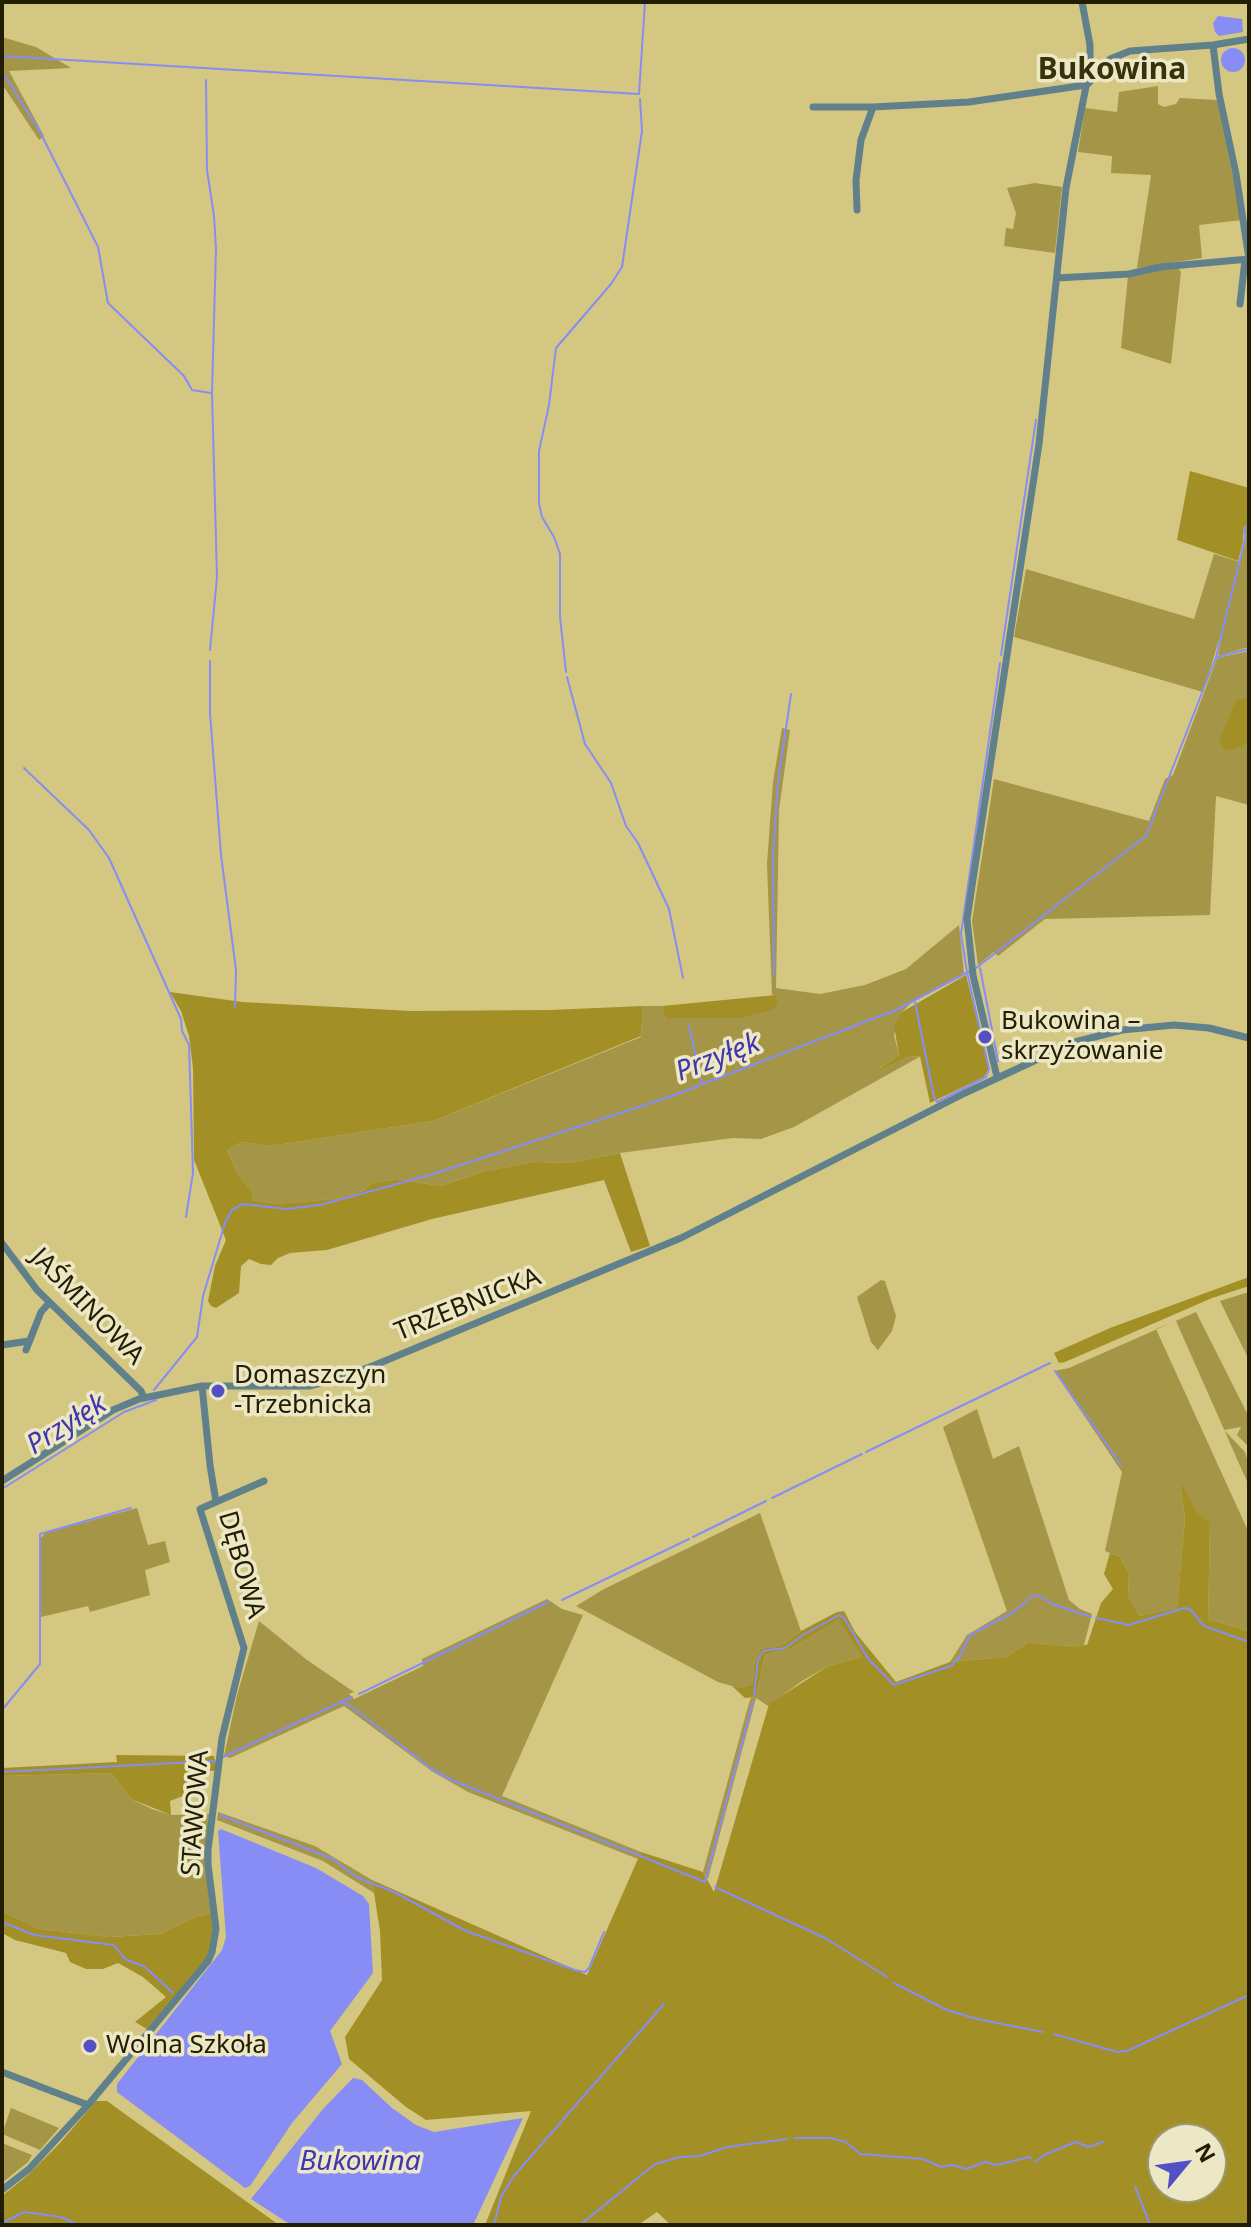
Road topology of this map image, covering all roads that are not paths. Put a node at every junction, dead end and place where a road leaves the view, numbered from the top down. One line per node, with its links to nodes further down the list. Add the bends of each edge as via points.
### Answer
1 (1082, 2): 4 (street)
2 (1249, 39): 3 (street)
3 (1213, 45): 5 (street, via 1130,51); 10 (street, via 1246,229)
4 (1090, 54): 5 (street); 6 (street)
5 (1110, 59): 6 (street)
6 (1088, 84): 8 (street, via 969,102); 11 (street, via 1066,188)
7 (813, 107): 8 (street)
8 (873, 107): 9 (street, via 861,140)
9 (857, 210)
10 (1245, 260): 11 (street); 12 (street)
11 (1057, 278): 14 (street, via 1039,444 967,919 972,970)
12 (1240, 304)
13 (1249, 1038): 14 (street, TRZEBNICKA, via 1193,1026 1122,1030 1064,1046)
14 (997, 1077): 20 (street, TRZEBNICKA, via 702,1228 338,1379 290,1388)
15 (2, 1243): 16 (street, JAŚMINOWA)
16 (49, 1303): 17 (street); 21 (street, JAŚMINOWA)
17 (29, 1341): 18 (street); 19 (street)
18 (2, 1345)
19 (26, 1350)
20 (202, 1386): 21 (street, TRZEBNICKA); 24 (street, DĘBOWA)
21 (146, 1397): 22 (street, TRZEBNICKA, via 113,1410)
22 (2, 1481)
23 (264, 1481): 24 (street, DĘBOWA)
24 (216, 1502): 25 (street, DĘBOWA, via 200,1513)
25 (244, 1648): 27 (street, STAWOWA, via 222,1738 208,1850 216,1929 212,1952)
26 (2, 2072): 27 (street)
27 (88, 2105): 28 (street, STAWOWA, via 29,2169)
28 (2, 2190)

